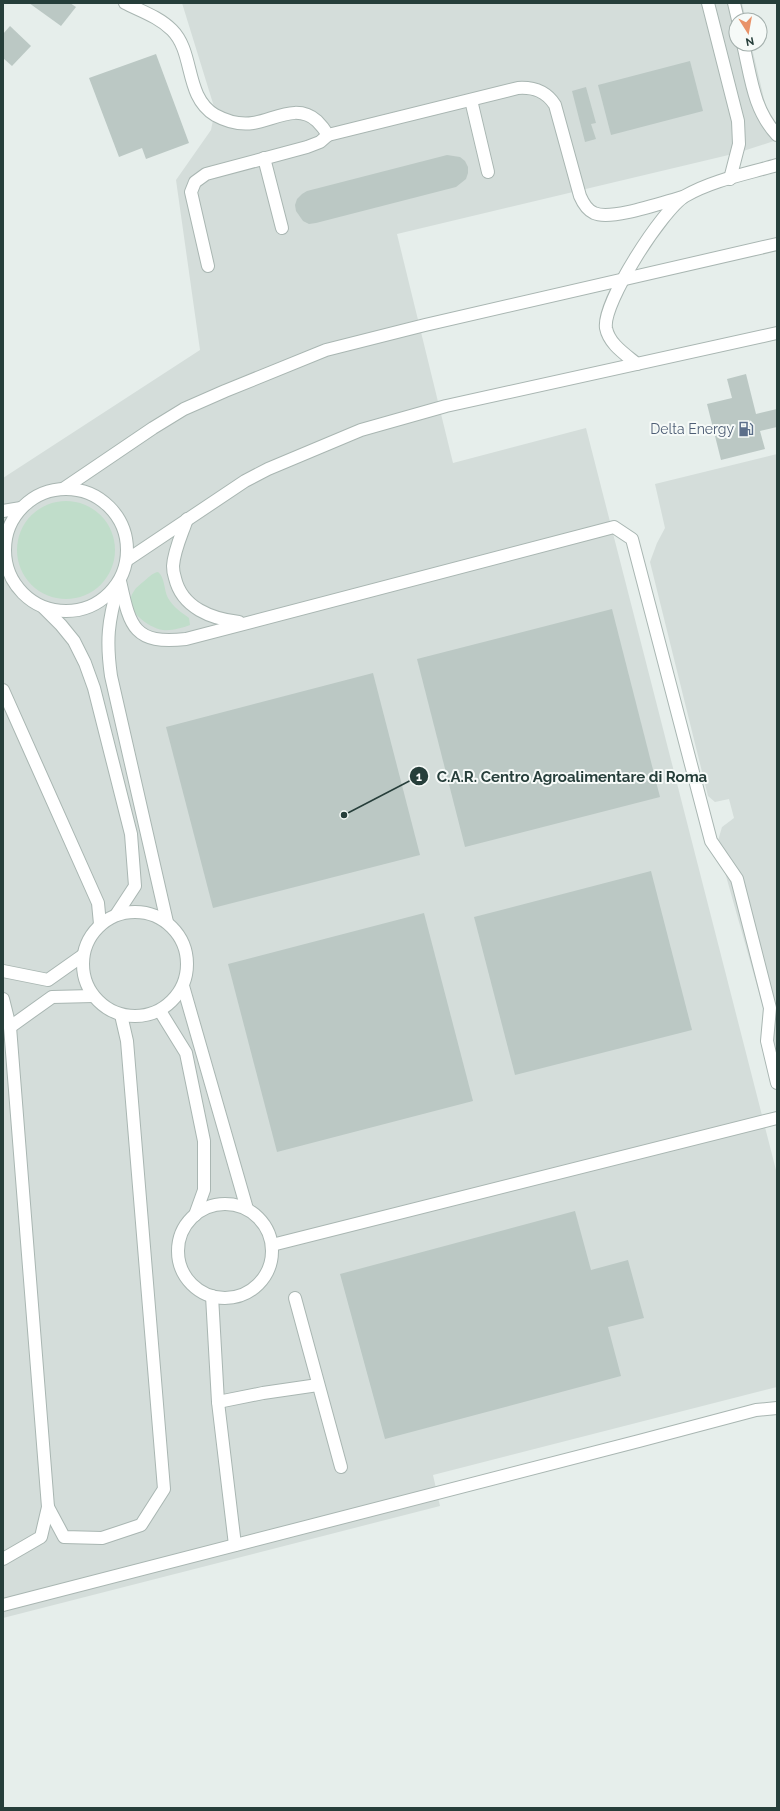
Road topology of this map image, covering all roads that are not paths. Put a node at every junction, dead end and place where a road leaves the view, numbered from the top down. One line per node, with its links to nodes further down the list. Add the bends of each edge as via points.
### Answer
1 (125, 3): 5 (lane, via 155,18 173,31 182,46 196,92 203,104 215,115 246,124 286,113 302,114 316,121)
2 (708, 3): 10 (lane, via 738,121 739,144)
3 (745, 52): 6 (lane, via 758,106 764,120)
4 (471, 100): 5 (lane); 9 (lane); 11 (lane, via 526,88 548,95 559,114 582,202 593,213 612,215)
5 (328, 135): 7 (lane, via 312,145)
6 (777, 135)
7 (264, 158): 12 (lane); 14 (lane, via 206,174 195,182 191,192)
8 (777, 165): 10 (lane)
9 (488, 172)
10 (730, 179): 11 (lane)
11 (683, 197): 15 (lane, via 644,243)
12 (282, 228)
13 (777, 244): 15 (lane)
14 (208, 266)
15 (625, 279): 17 (lane, via 608,310 606,328 614,344); 18 (lane, via 326,350 184,409)
16 (777, 334): 17 (lane)
17 (637, 364): 21 (lane, via 446,406 361,430 268,469)
18 (63, 489): 19 (lane, via 33,498); 22 (lane, via 82,491 98,498 112,509 122,524 128,542)
19 (21, 508): 20 (lane); 23 (lane, via 10,525 5,543)
20 (3, 511)
21 (187, 519): 22 (lane); 26 (lane, via 173,568 177,585 186,600 198,610 213,618)
22 (127, 560): 24 (lane)
23 (8, 579): 25 (lane, via 26,597)
24 (120, 582): 25 (lane, via 109,595 84,609 61,612); 26 (lane, via 128,616 135,628 145,637 164,641 186,639); 29 (lane, via 110,614 110,676)
25 (44, 608): 28 (lane, via 74,642 94,688 131,834 136,886)
26 (244, 622): 39 (lane, via 614,527 632,539 711,841 737,879 770,1008 767,1041)
27 (3, 690): 30 (lane, via 98,903)
28 (116, 915): 29 (lane, via 133,911 151,913); 30 (lane)
29 (167, 922): 33 (lane, via 179,934 186,951 188,969)
30 (100, 924): 31 (lane, via 88,939)
31 (82, 956): 32 (lane, via 48,980); 34 (lane, via 82,970)
32 (3, 971)
33 (183, 986): 36 (lane, via 173,1000); 41 (lane)
34 (92, 996): 37 (lane, via 105,1008); 38 (lane, via 52,997)
35 (3, 999): 38 (lane)
36 (160, 1011): 37 (lane, via 134,1017); 42 (lane, via 186,1053 204,1141 204,1190)
37 (121, 1015): 52 (lane, via 127,1041 164,1489 141,1525 102,1538 64,1537)
38 (10, 1027): 52 (lane)
39 (777, 1082)
40 (777, 1118): 43 (lane)
41 (247, 1209): 42 (lane, via 220,1204); 43 (lane, via 259,1218 268,1230)
42 (195, 1215): 44 (lane, via 184,1228 179,1244 179,1261 186,1276 197,1289)
43 (272, 1245): 44 (lane, via 271,1263 263,1280 248,1292 231,1298)
44 (212, 1296): 48 (lane)
45 (295, 1298): 46 (lane)
46 (318, 1385): 48 (lane); 51 (lane)
47 (777, 1400): 50 (lane)
48 (218, 1402): 53 (lane)
49 (777, 1408): 50 (lane)
50 (756, 1410): 53 (lane)
51 (341, 1467)
52 (48, 1507): 54 (lane, via 41,1537)
53 (234, 1545): 55 (lane)
54 (3, 1559)
55 (3, 1604)

